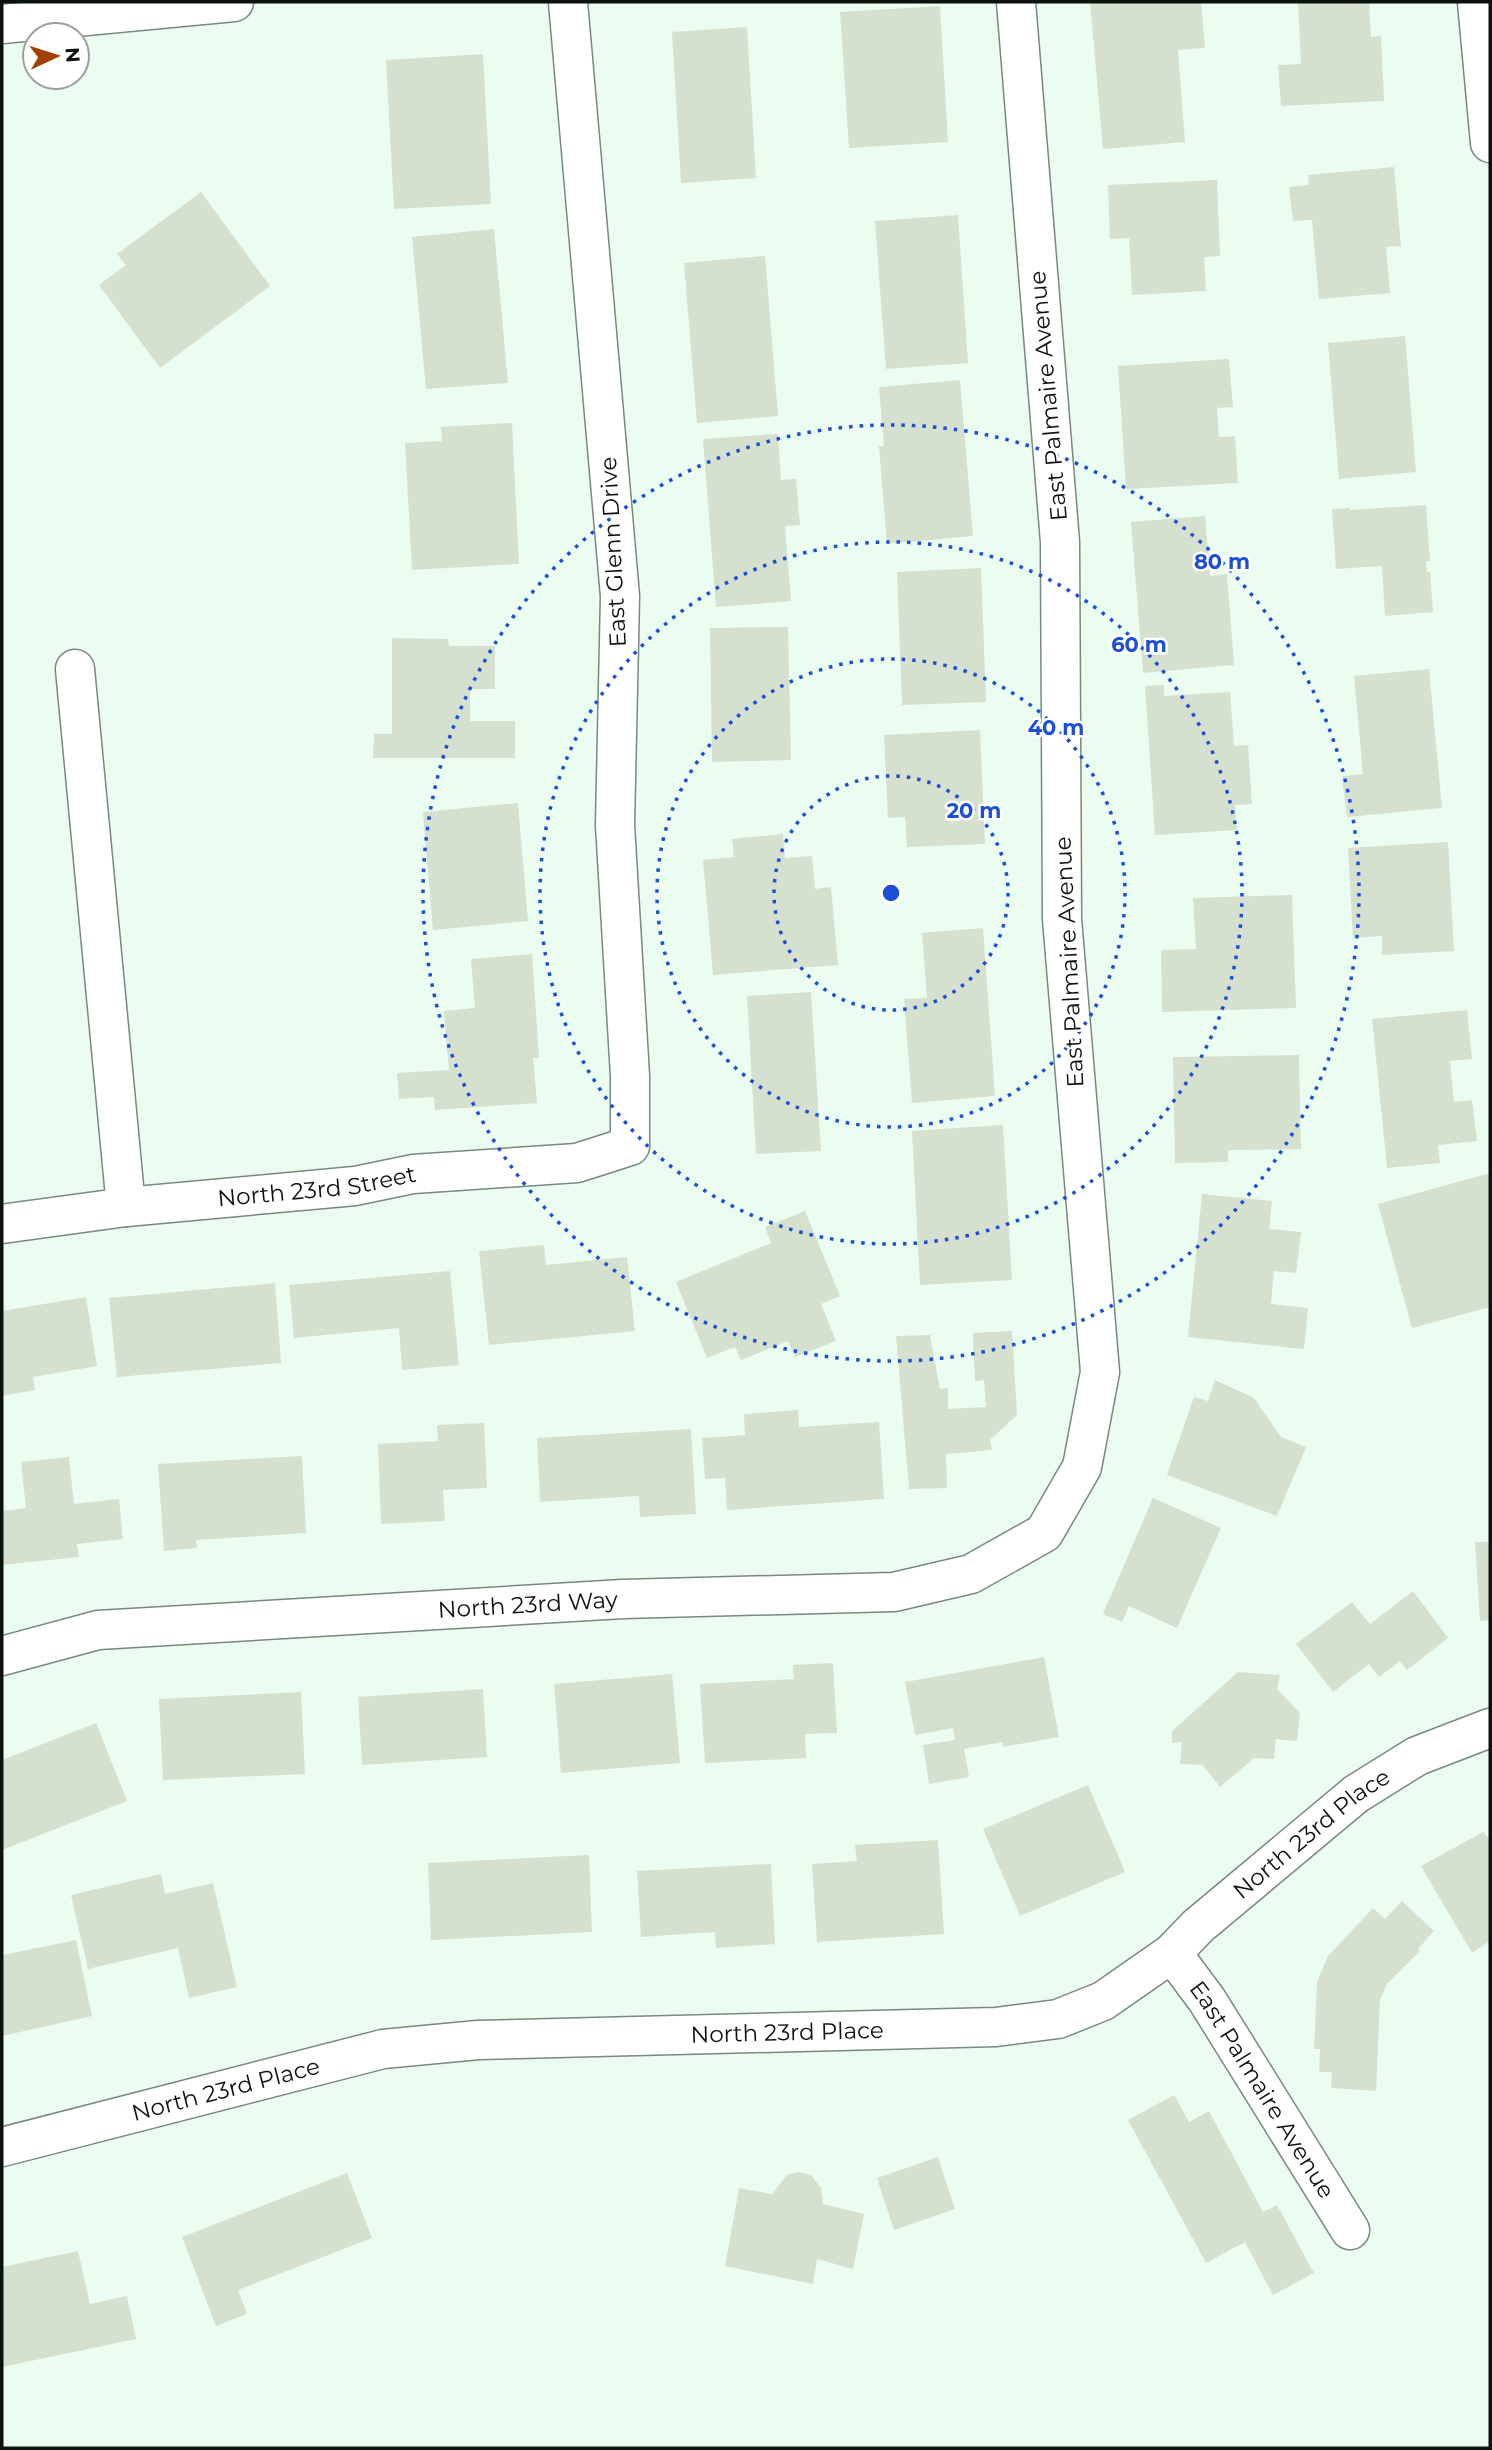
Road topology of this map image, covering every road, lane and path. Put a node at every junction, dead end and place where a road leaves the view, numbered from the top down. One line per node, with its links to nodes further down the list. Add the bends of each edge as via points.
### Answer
1 (233, 2): 5 (street)
2 (568, 2): 8 (street, East Glenn Drive, via 620,596 615,825 630,1076)
3 (1016, 2): 11 (street, East Palmaire Avenue, via 1060,542 1062,919 1100,1373 1082,1467)
4 (1478, 2): 6 (street)
5 (2, 24)
6 (1490, 143)
7 (75, 668): 9 (street)
8 (629, 1146): 9 (street, North 23rd Street, via 577,1163 413,1174 355,1186)
9 (126, 1207): 10 (street, North 23rd Street)
10 (2, 1224)
11 (1044, 1533): 12 (street, North 23rd Way, via 971,1574 894,1592 623,1599 98,1629)
12 (2, 1656)
13 (1490, 1728): 14 (street, North 23rd Place, via 1418,1756 1356,1794)
14 (1172, 1953): 15 (street, North 23rd Place, via 1103,2001 1058,2019 996,2027 478,2039 383,2049); 16 (street, East Palmaire Avenue, via 1207,2000)
15 (2, 2147)
16 (1350, 2230)

